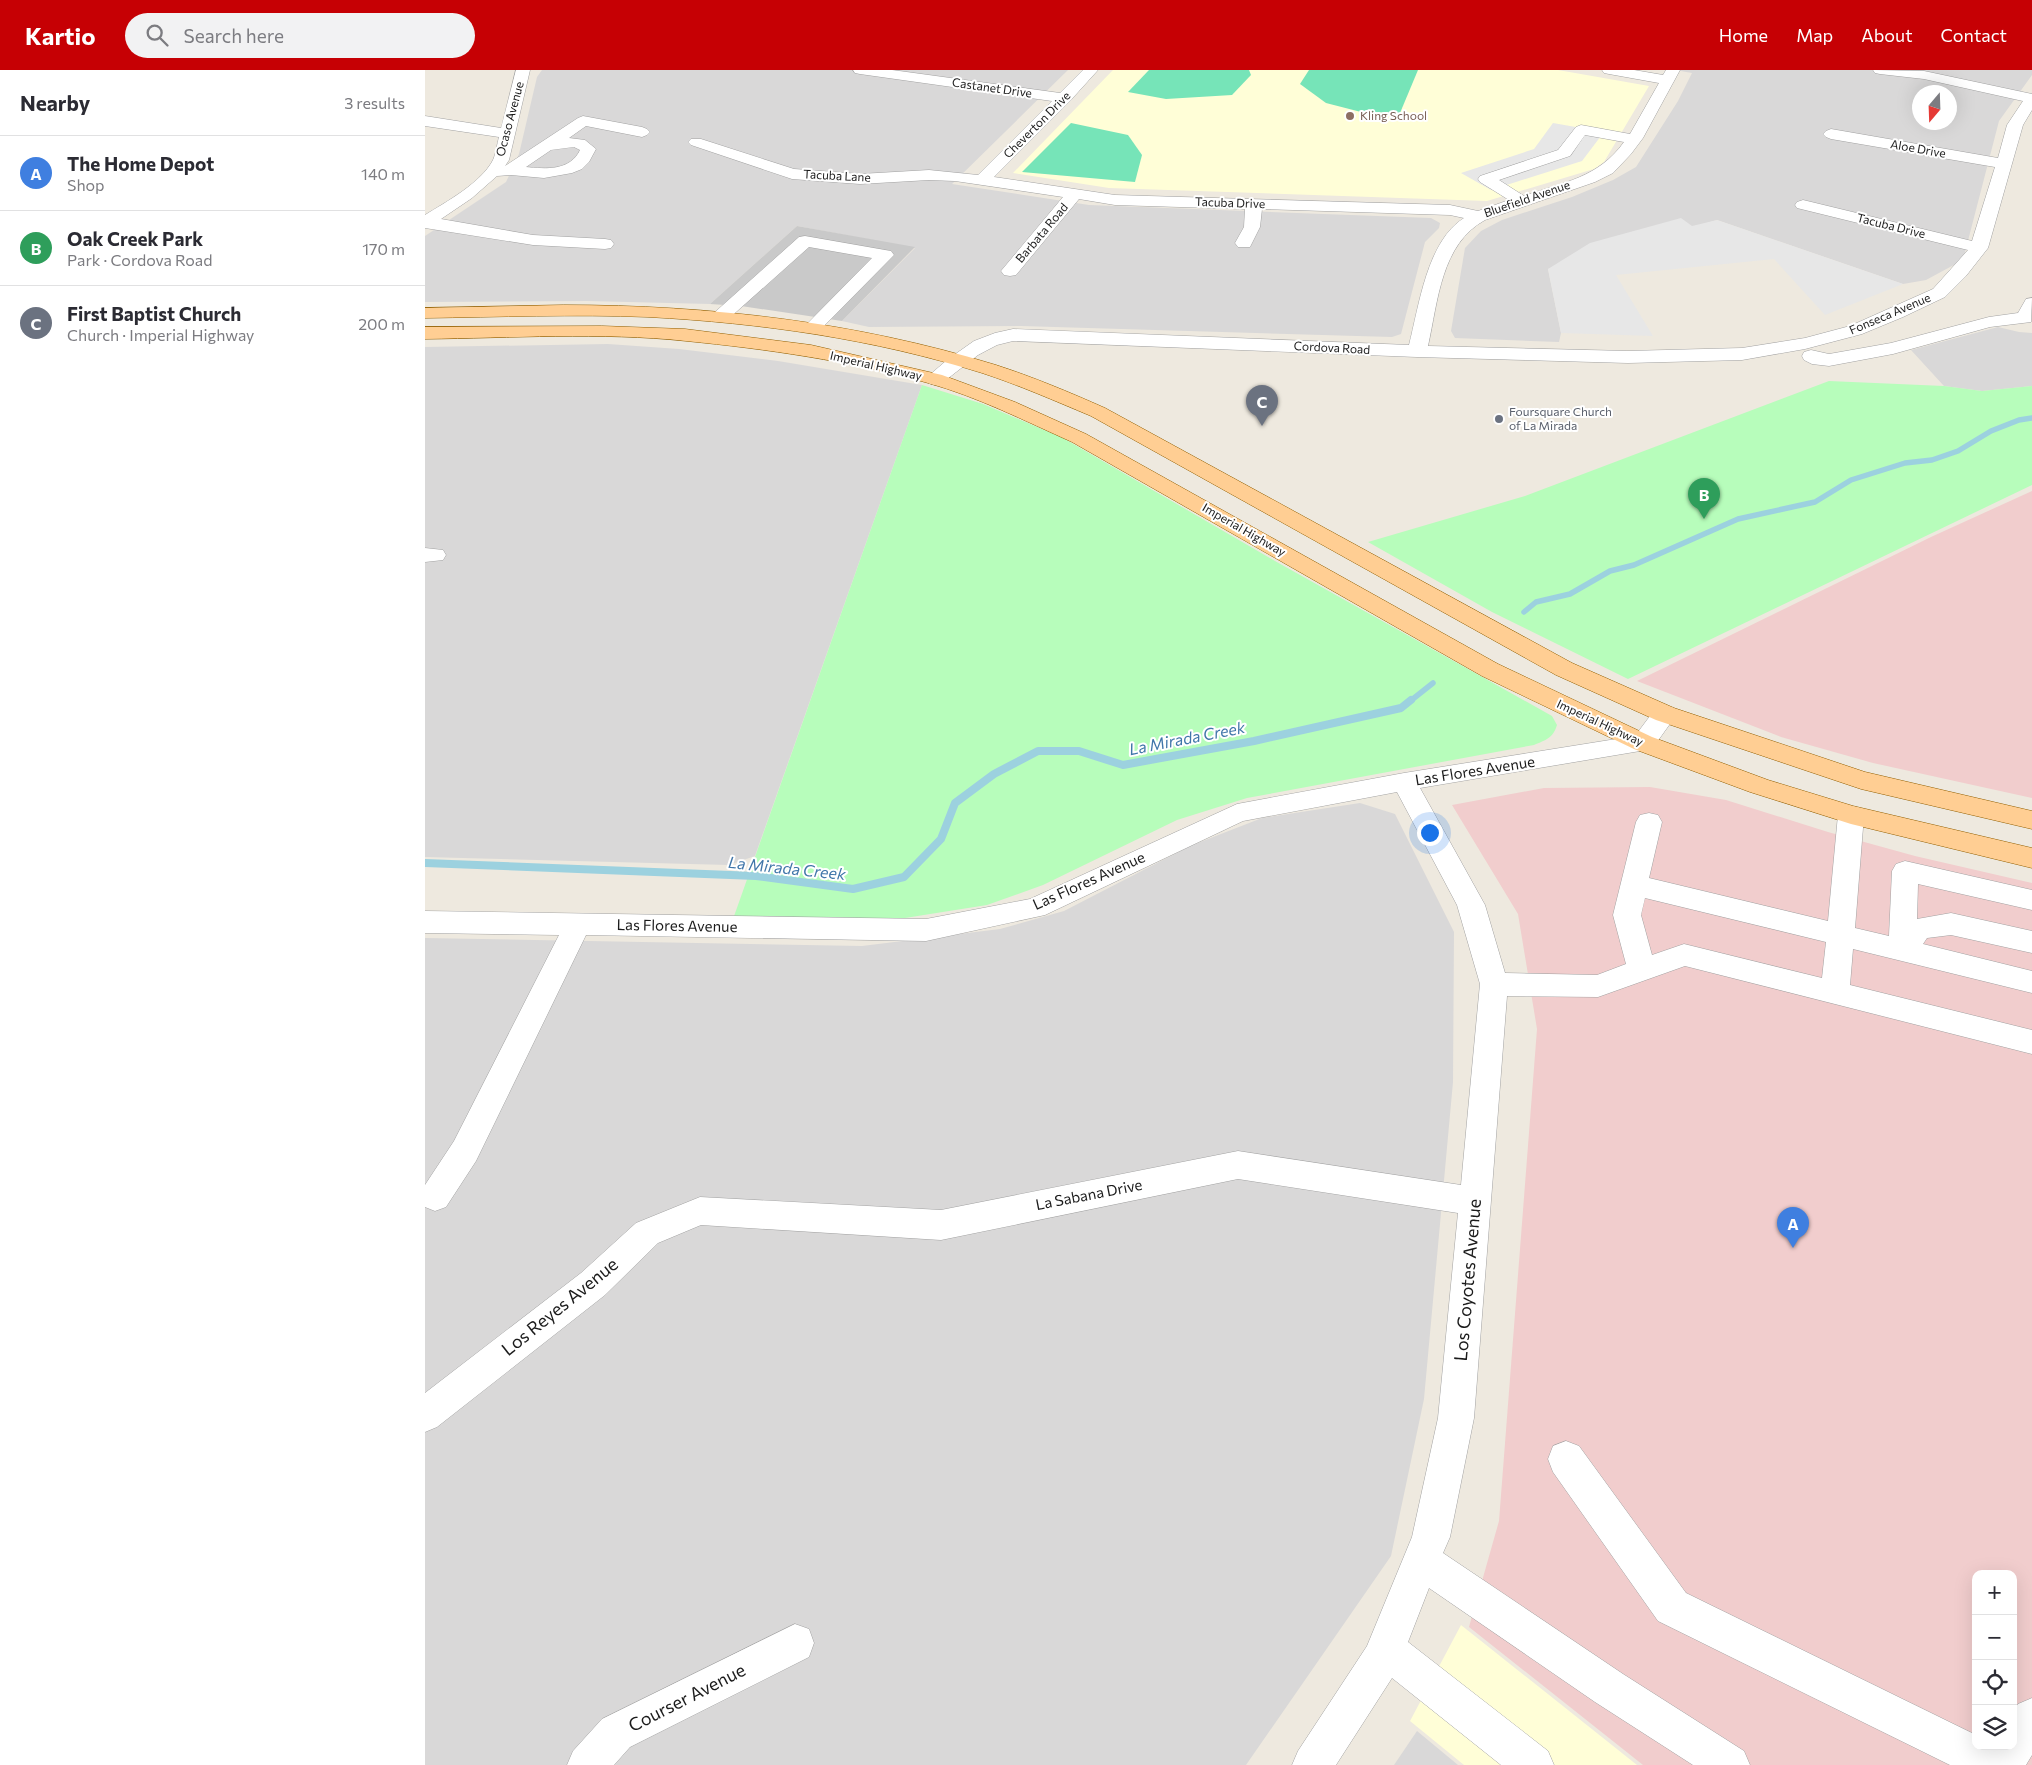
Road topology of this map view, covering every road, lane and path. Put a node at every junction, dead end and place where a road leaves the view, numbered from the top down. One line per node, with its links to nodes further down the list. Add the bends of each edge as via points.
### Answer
1 (523, 70): 11 (street, Ocaso Avenue)
2 (860, 70): 7 (street, Castanet Drive)
3 (1091, 70): 7 (street, Cheverton Drive)
4 (1609, 70): 6 (street)
5 (1880, 70): 8 (street, via 1924,75)
6 (1671, 75): 13 (street, Bluefield Avenue)
7 (1065, 98): 19 (street, Cheverton Drive)
8 (2032, 98): 16 (street, Fonseca Avenue, via 2015,125)
9 (425, 121): 11 (street)
10 (642, 132): 15 (street, via 583,122)
11 (508, 134): 18 (street, Ocaso Avenue, via 501,160)
12 (1831, 134): 16 (street, Aloe Drive)
13 (1633, 139): 21 (street, Bluefield Avenue, via 1606,171); 21 (street, via 1581,130 1563,152 1485,179)
14 (696, 142): 19 (street, Tacuba Lane, via 793,174 860,179 947,175)
15 (546, 146): 17 (street); 17 (street, via 577,143 588,149 578,164 563,172)
16 (2005, 164): 28 (street, Fonseca Avenue)
17 (511, 170): 18 (street)
18 (493, 172): 25 (street, Ocaso Avenue, via 479,186)
19 (982, 180): 20 (street, Tacuba Drive)
20 (1074, 195): 22 (street, Tacuba Drive, via 1115,200); 29 (street, Barbata Road)
21 (1521, 201): 24 (street, Bluefield Avenue)
22 (1254, 204): 24 (street, Tacuba Drive, via 1450,210); 26 (street)
23 (1803, 205): 28 (street, Tacuba Drive)
24 (1479, 216): 35 (street, Bluefield Avenue, via 1463,225 1448,244 1437,269)
25 (426, 222): 27 (street, via 533,240)
26 (1245, 243)
27 (605, 244)
28 (1979, 248): 36 (street, Fonseca Avenue, via 1939,293 1897,313 1856,330)
29 (1010, 271)
30 (2028, 310): 37 (street, via 1893,348 1819,360)
31 (425, 313): 32 (main road, Imperial Highway, via 596,311)
32 (720, 317): 33 (main road, Imperial Highway); 33 (street, via 805,241 885,255)
33 (812, 328): 38 (main road, Imperial Highway)
34 (425, 333): 39 (main road, Imperial Highway, via 685,335 811,351)
35 (1417, 351): 36 (street, Cordova Road, via 1628,357); 38 (street, Cordova Road, via 1013,335 989,340)
36 (1743, 354)
37 (1811, 356)
38 (958, 361): 39 (street, Cordova Road); 40 (main road, Imperial Highway, via 1030,384 1098,412 1556,665)
39 (935, 379): 41 (main road, Imperial Highway, via 1008,406 1079,438 1490,670)
40 (1665, 714): 41 (street); 44 (main road, Imperial Highway, via 1861,780)
41 (1643, 743): 42 (street, Las Flores Avenue); 43 (main road, Imperial Highway, via 1759,786)
42 (1404, 782): 50 (street, Las Flores Avenue, via 1237,813 1035,908 926,930); 56 (street, Los Coyotes Avenue, via 1471,905)
43 (1851, 815): 46 (main road, Imperial Highway); 51 (street)
44 (2032, 820)
45 (1649, 822): 47 (street)
46 (2032, 858)
47 (1634, 885): 51 (street); 54 (street, via 1627,914)
48 (2032, 900): 53 (street, via 1905,871)
49 (425, 922): 50 (street, Las Flores Avenue)
50 (577, 924): 59 (street, via 465,1151)
51 (1841, 936): 53 (street); 57 (street)
52 (2032, 942): 53 (street, via 1951,924 1919,929)
53 (1901, 950): 55 (street)
54 (1642, 970): 56 (street, via 1598,986); 57 (street, via 1684,955)
55 (2032, 982)
56 (1494, 984): 60 (street, Los Coyotes Avenue)
57 (1835, 993): 58 (street)
58 (2032, 1042)
59 (435, 1197)
60 (1475, 1201): 61 (street, La Sabana Drive, via 1238,1165 941,1225); 64 (street, Los Coyotes Avenue, via 1455,1418 1431,1537)
61 (700, 1211): 62 (street, Los Reyes Avenue, via 647,1233 593,1284)
62 (425, 1415)
63 (1566, 1459): 72 (street, via 1672,1607)
64 (1421, 1560): 66 (street, Los Coyotes Avenue); 71 (street, via 1609,1688)
65 (795, 1643): 68 (street, Courser Avenue, via 616,1733)
66 (1386, 1649): 69 (street, Los Coyotes Avenue); 70 (street)
67 (2032, 1718): 73 (street)
68 (587, 1765)
69 (1312, 1765)
70 (1533, 1765)
71 (1730, 1765)
72 (1993, 1765)
73 (2003, 1765)

